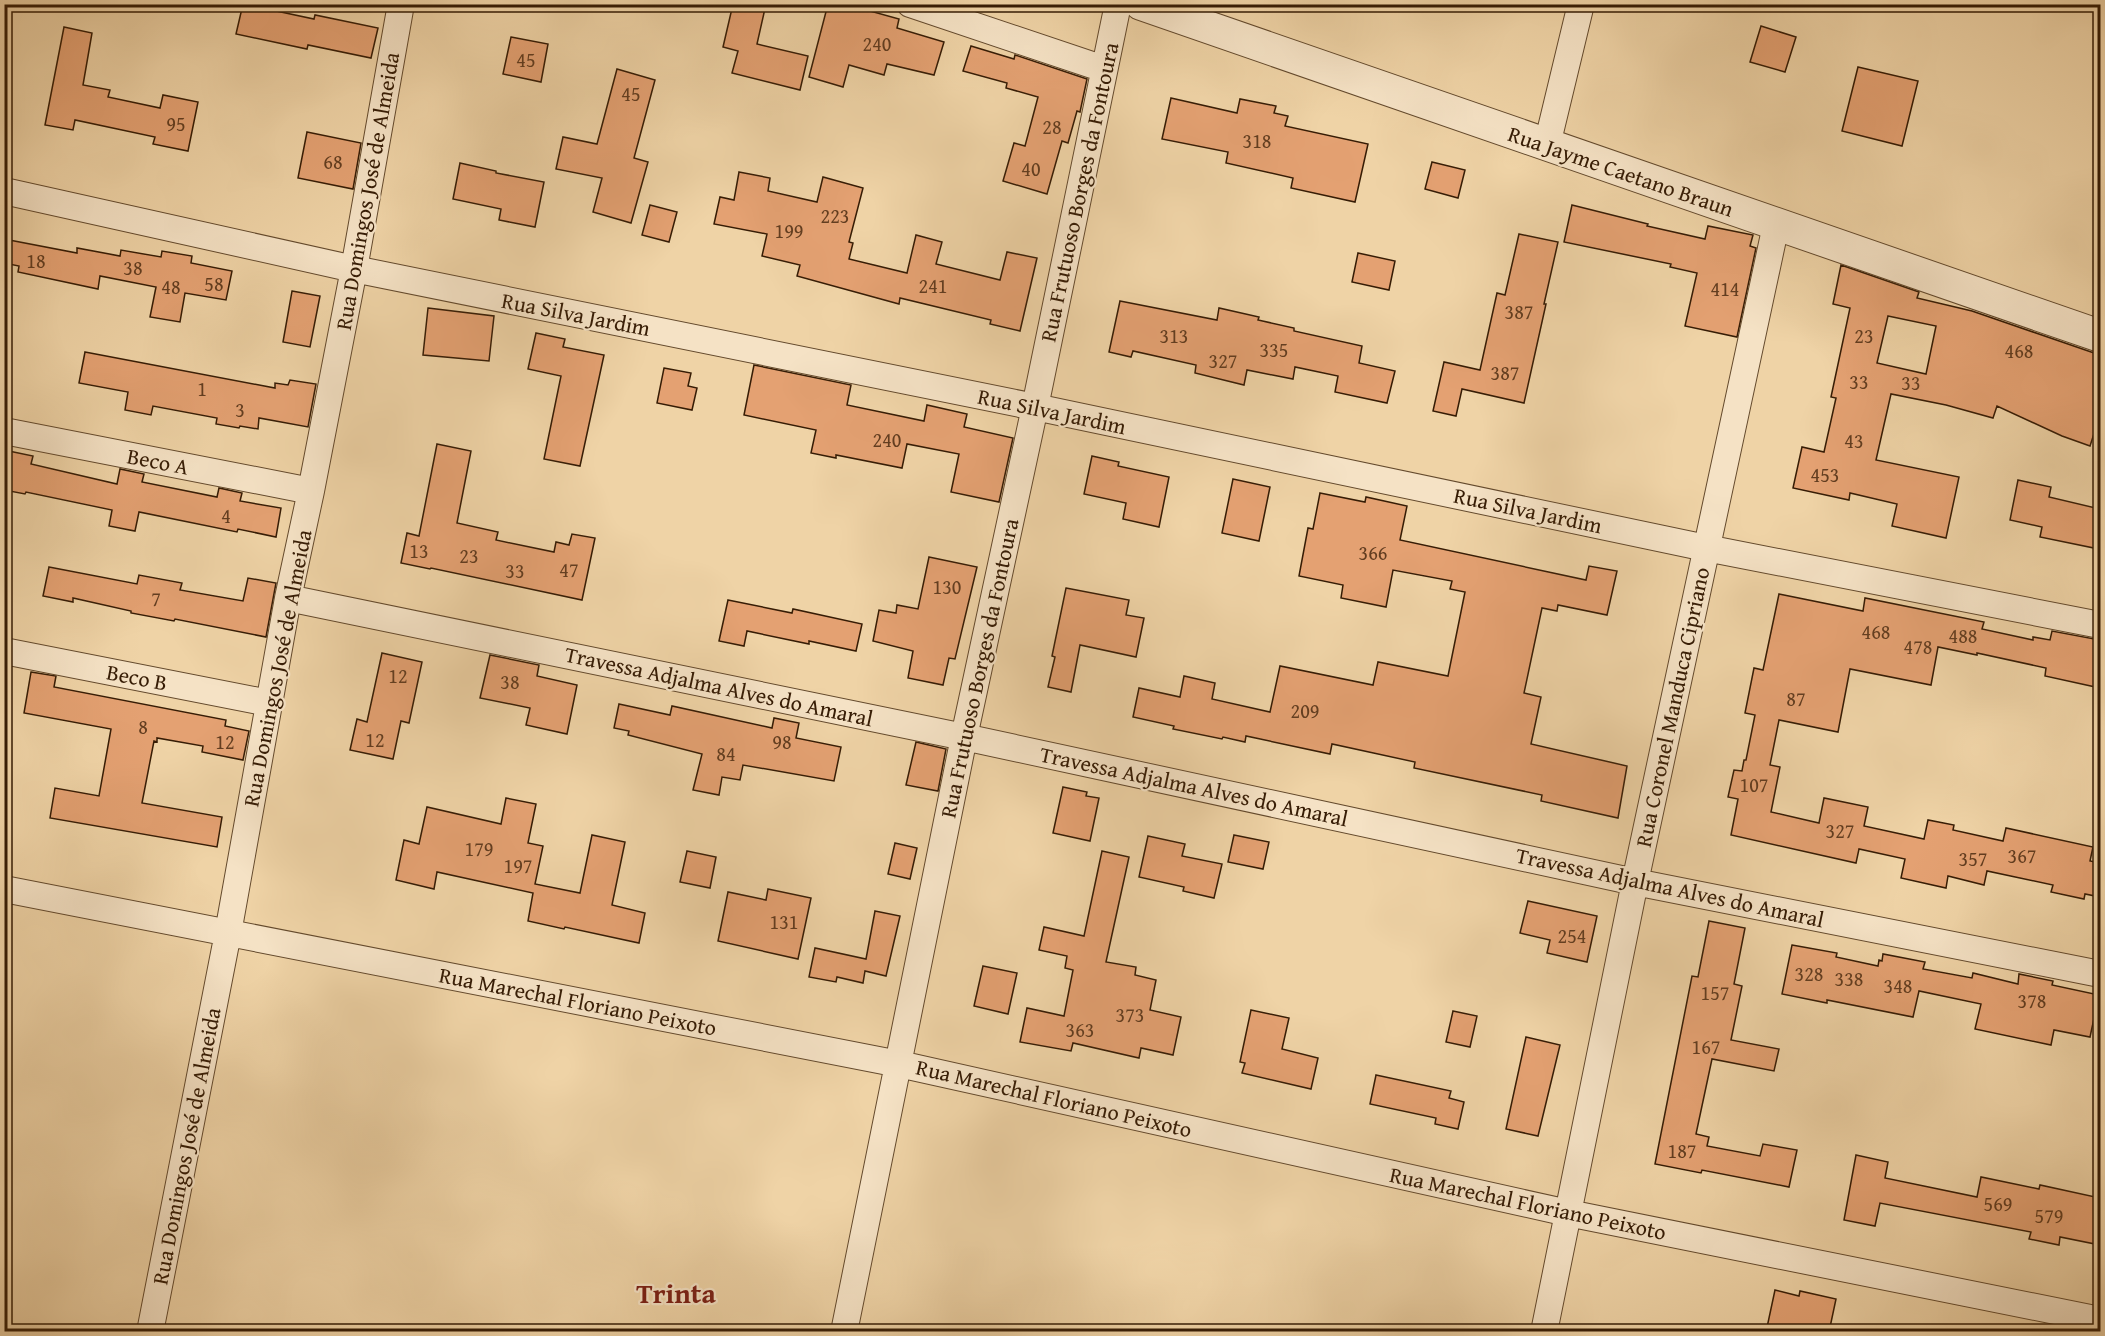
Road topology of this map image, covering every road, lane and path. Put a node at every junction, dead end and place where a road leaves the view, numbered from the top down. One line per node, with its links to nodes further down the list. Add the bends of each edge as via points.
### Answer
1 (401, 4): 10 (street, Rua Domingos José de Almeida)
2 (910, 4): 6 (street)
3 (1118, 4): 6 (street, Rua Frutuoso Borges da Fontoura)
4 (1141, 4): 7 (street, Rua Jayme Caetano Braun)
5 (1581, 4): 7 (street)
6 (1104, 69): 12 (street, Rua Frutuoso Borges da Fontoura)
7 (1547, 145): 9 (street, Rua Jayme Caetano Braun)
8 (4, 191): 10 (street, Rua Silva Jardim)
9 (1776, 225): 11 (street, Rua Jayme Caetano Braun); 15 (street, Rua Coronel Manduca Cipriano)
10 (354, 269): 12 (street, Rua Silva Jardim); 14 (street, Rua Domingos José de Almeida)
11 (2100, 336)
12 (1035, 407): 15 (street, Rua Silva Jardim); 20 (street, Rua Frutuoso Borges da Fontoura)
13 (4, 431): 14 (street, Beco A)
14 (311, 491): 16 (street, Rua Domingos José de Almeida)
15 (1706, 548): 17 (street, Rua Silva Jardim); 21 (street, Rua Coronel Manduca Cipriano)
16 (288, 598): 19 (street, Rua Domingos José de Almeida); 20 (street, Travessa Adjalma Alves do Amaral)
17 (2100, 625)
18 (4, 651): 19 (street, Beco B)
19 (269, 703): 23 (street, Rua Domingos José de Almeida)
20 (964, 737): 21 (street, Travessa Adjalma Alves do Amaral); 25 (street, Rua Frutuoso Borges da Fontoura)
21 (1635, 882): 24 (street, Travessa Adjalma Alves do Amaral); 26 (street, Rua Coronel Manduca Cipriano)
22 (4, 890): 23 (street, Rua Marechal Floriano Peixoto)
23 (228, 933): 25 (street, Rua Marechal Floriano Peixoto); 28 (street, Rua Domingos José de Almeida)
24 (2100, 974)
25 (899, 1064): 26 (street, Rua Marechal Floriano Peixoto); 29 (street, Rua Frutuoso Borges da Fontoura)
26 (1568, 1213): 27 (street, Rua Marechal Floriano Peixoto); 30 (street, Rua Coronel Manduca Cipriano)
27 (2100, 1320)
28 (150, 1332)
29 (844, 1332)
30 (1544, 1332)

